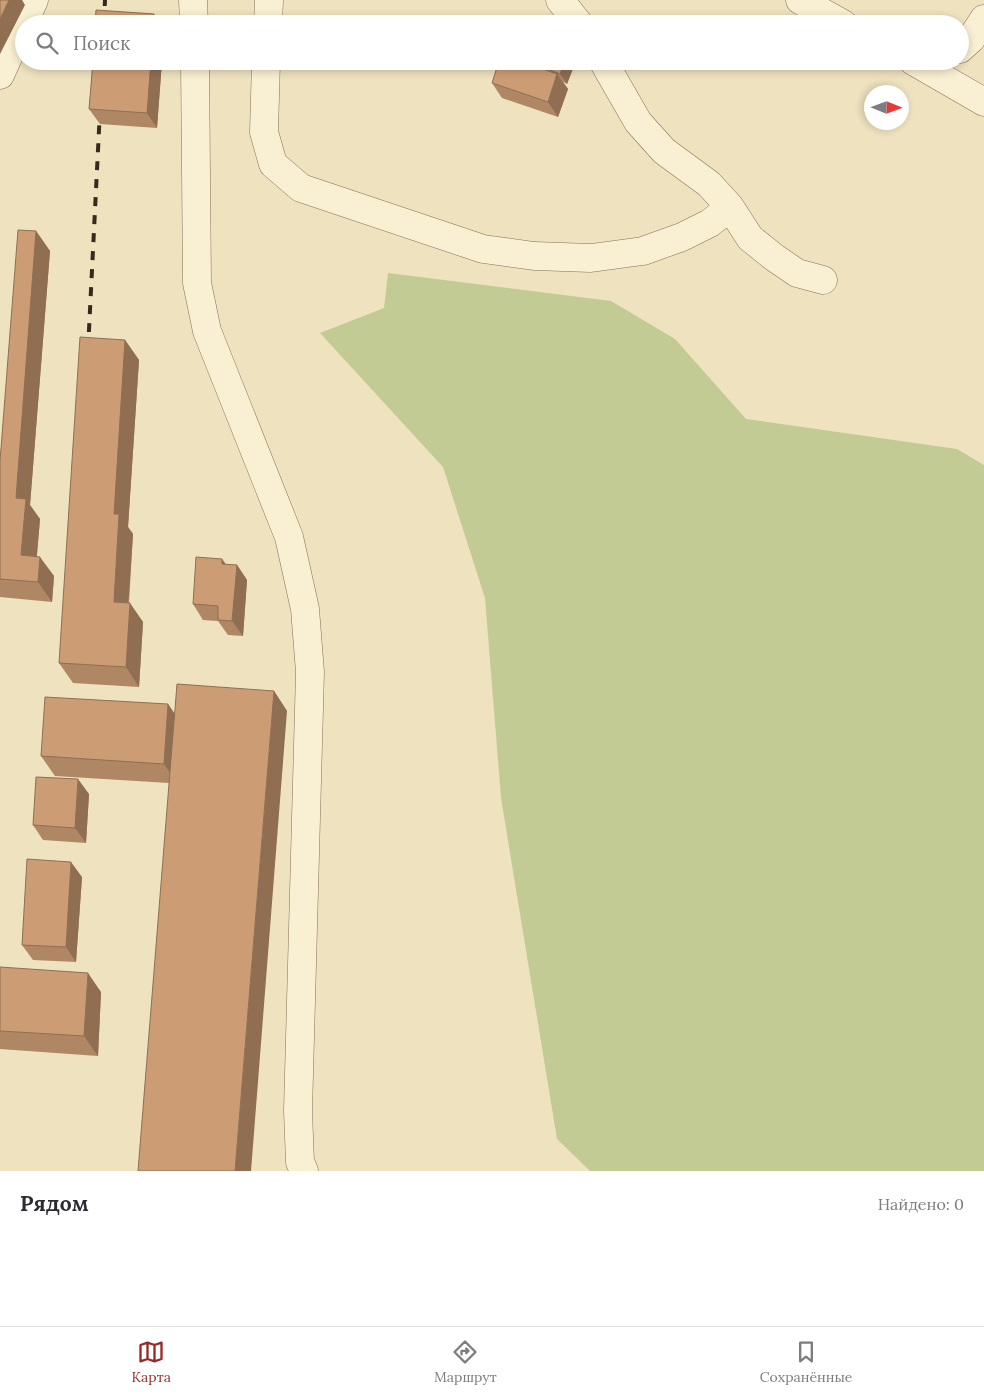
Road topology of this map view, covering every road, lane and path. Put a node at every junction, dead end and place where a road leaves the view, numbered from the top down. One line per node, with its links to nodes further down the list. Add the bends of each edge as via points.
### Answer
1 (34, 0): 6 (street)
2 (193, 0): 7 (street)
3 (269, 0): 8 (street)
4 (560, 0): 9 (street)
5 (800, 0): 10 (street)
6 (27, 15)
7 (194, 15)
8 (268, 15)
9 (572, 15)
10 (827, 15)
11 (984, 19): 12 (street)
12 (969, 41)
13 (15, 42): 18 (street)
14 (195, 70): 22 (street, via 197,283 207,332 290,537 305,609 310,672 298,1111 300,1162)
15 (266, 70): 20 (street, via 264,132 273,164 301,188 483,250 591,258 643,250 682,237)
16 (608, 70): 20 (street, via 638,122 664,151 709,184)
17 (939, 70): 19 (street)
18 (0, 75)
19 (984, 102)
20 (730, 207): 21 (street, via 750,238 775,258 798,273)
21 (823, 280)
22 (304, 1171)

